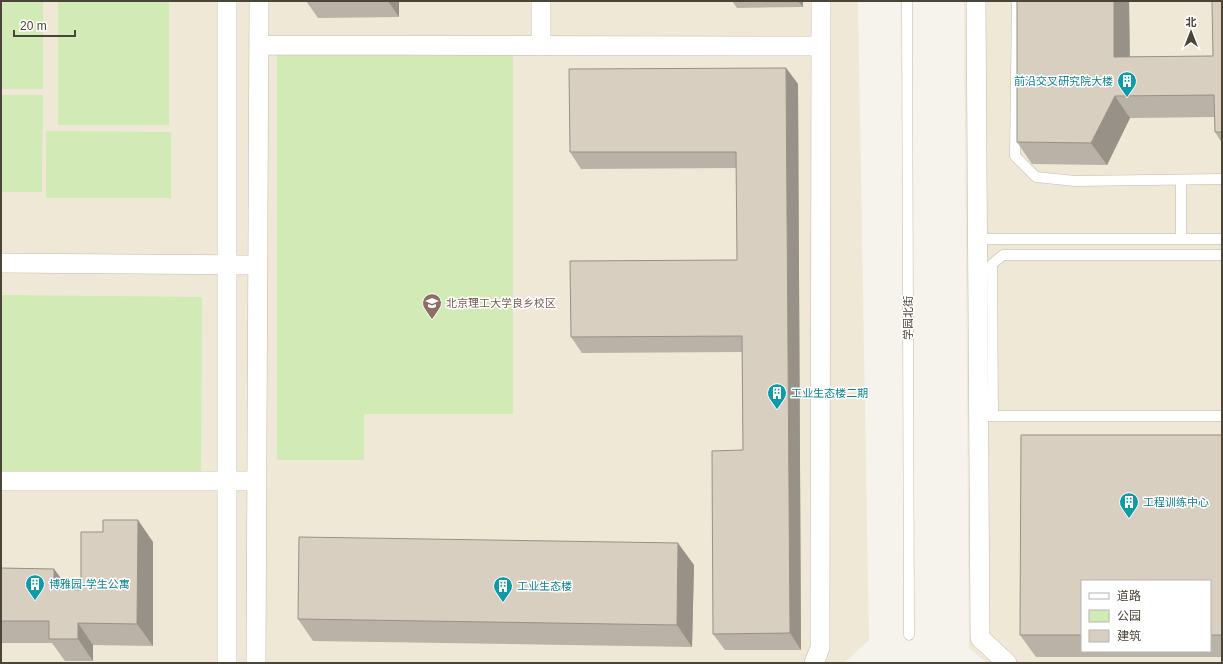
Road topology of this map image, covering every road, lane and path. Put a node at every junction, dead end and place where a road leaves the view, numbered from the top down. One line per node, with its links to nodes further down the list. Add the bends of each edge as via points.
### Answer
1 (228, 1): 18 (street)
2 (260, 1): 8 (street)
3 (541, 1): 9 (street)
4 (820, 1): 10 (street)
5 (907, 1): 25 (lane, 学园北街)
6 (976, 1): 13 (street)
7 (1017, 1): 12 (lane, via 1014,156 1036,177 1075,181)
8 (259, 45): 9 (street); 19 (street)
9 (541, 46): 10 (street)
10 (820, 46): 28 (street, via 820,648)
11 (1222, 179): 12 (lane)
12 (1181, 180): 14 (lane)
13 (978, 239): 14 (lane); 20 (street)
14 (1181, 239): 15 (lane)
15 (1222, 239)
16 (1222, 255): 20 (lane, via 1003,255 992,264)
17 (1, 263): 18 (street)
18 (227, 265): 19 (street); 23 (street)
19 (258, 265): 24 (street)
20 (986, 416): 21 (lane); 29 (street, via 980,638)
21 (1222, 416)
22 (1, 481): 23 (street)
23 (227, 482): 24 (street); 26 (street)
24 (257, 482): 27 (street)
25 (909, 635)
26 (227, 663)
27 (256, 663)
28 (814, 663)
29 (1007, 663)

